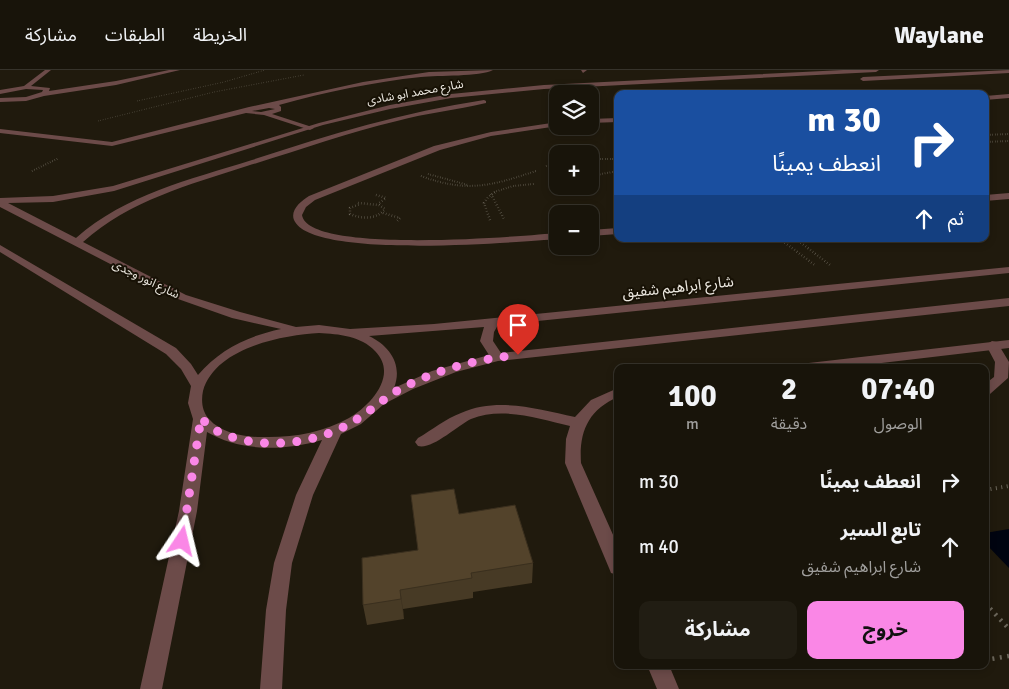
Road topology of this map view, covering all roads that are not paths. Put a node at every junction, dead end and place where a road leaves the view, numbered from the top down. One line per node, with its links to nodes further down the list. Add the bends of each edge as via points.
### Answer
1 (48, 70): 9 (street)
2 (177, 70): 11 (street)
3 (458, 70): 7 (street)
4 (490, 70): 7 (street)
5 (876, 70): 24 (street, شارع محمد ابو شادى, via 512,89 405,104)
6 (1009, 71): 8 (street)
7 (449, 72): 17 (street, via 351,86)
8 (852, 79)
9 (26, 87): 10 (street); 11 (street, via 48,89)
10 (0, 92)
11 (43, 94): 16 (street)
12 (1009, 96): 14 (street)
13 (520, 98): 29 (street, شارع محمد ابو شادى, via 389,119)
14 (989, 98)
15 (0, 100): 16 (street)
16 (12, 100): 18 (street)
17 (270, 106): 19 (street); 20 (street)
18 (0, 109)
19 (279, 110): 21 (street); 24 (street)
20 (247, 111): 21 (street); 27 (street, via 112,144)
21 (266, 114): 26 (street)
22 (614, 120): 23 (street)
23 (599, 121)
24 (321, 124): 26 (street, شارع محمد ابو شادى)
25 (549, 125): 35 (street, via 437,148 312,198 302,205 298,220 316,232 380,242 440,245)
26 (310, 128): 28 (street, شارع محمد ابو شادى)
27 (0, 131)
28 (130, 184): 29 (street); 32 (street, شارع محمد ابو شادى, via 53,200)
29 (156, 194): 36 (street, شارع محمد ابو شادى, via 102,220)
30 (1009, 196): 31 (street)
31 (989, 198)
32 (0, 202): 36 (street, شارع انور وجدى)
33 (614, 231): 34 (street)
34 (599, 232)
35 (549, 237)
36 (76, 243): 41 (street, شارع انور وجدى, via 182,297 236,315)
37 (0, 248): 47 (street, via 171,351)
38 (1009, 270): 40 (street, شارع ابراهيم شفيق)
39 (1009, 302): 45 (street)
40 (494, 322): 42 (street, شارع ابراهيم شفيق); 45 (street, via 488,328 485,343)
41 (302, 330): 42 (street); 47 (street, via 275,334 227,354 209,368)
42 (350, 333): 50 (street, via 370,341 384,353 391,367 390,384)
43 (1009, 344): 44 (street)
44 (992, 346): 46 (street); 48 (street, via 1002,362 1001,378)
45 (498, 357): 50 (street, via 435,373)
46 (835, 364)
47 (197, 385): 51 (street, via 196,408)
48 (989, 388)
49 (614, 394): 52 (street, via 596,403)
50 (380, 401): 53 (street)
51 (201, 418): 53 (street, via 217,432 256,442 304,440); 57 (street, via 186,519)
52 (579, 423): 54 (street, via 514,409 494,409 473,413); 55 (street, via 574,428 571,445 573,463)
53 (335, 431): 58 (street, via 314,469 297,513 283,564)
54 (423, 442)
55 (614, 559)
56 (660, 669): 59 (street)
57 (151, 689)
58 (271, 689)
59 (668, 689)

